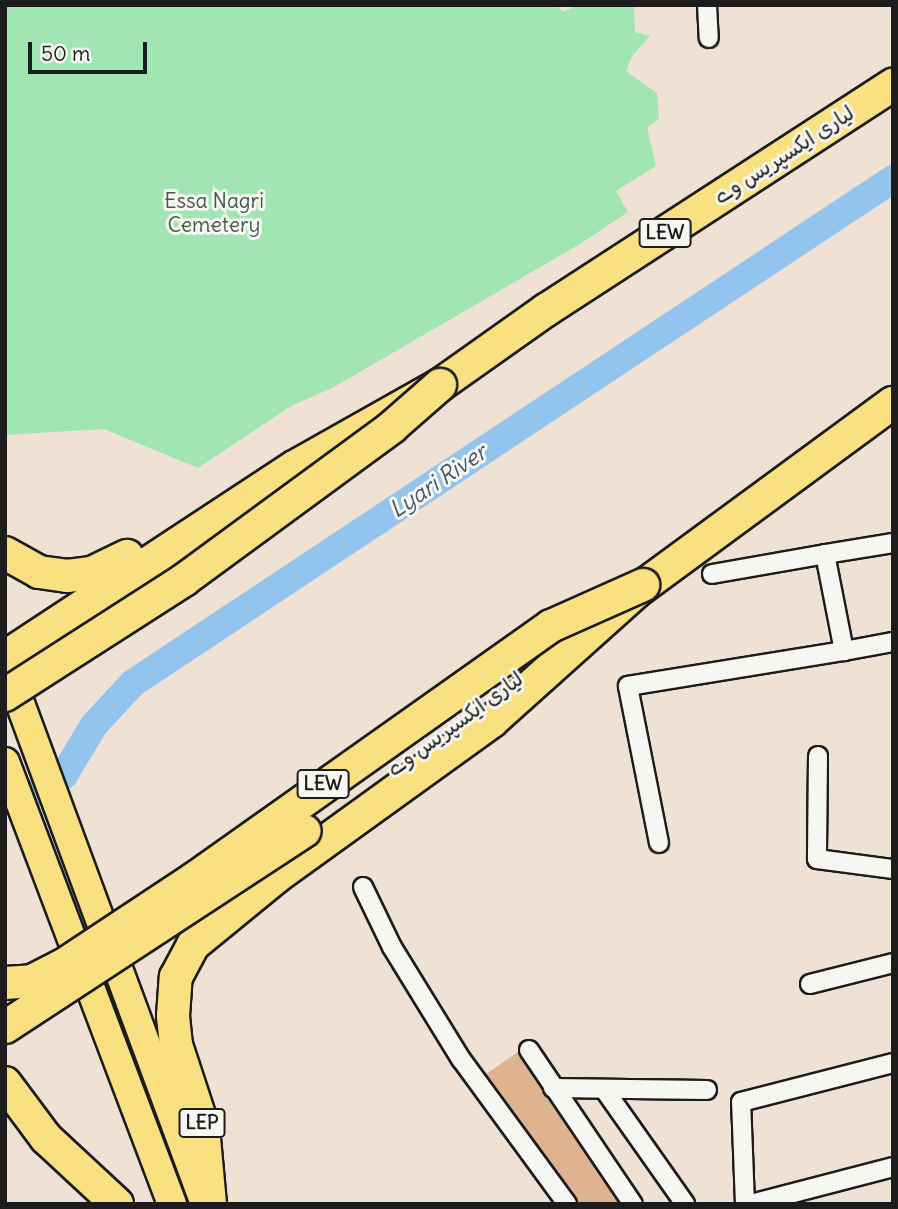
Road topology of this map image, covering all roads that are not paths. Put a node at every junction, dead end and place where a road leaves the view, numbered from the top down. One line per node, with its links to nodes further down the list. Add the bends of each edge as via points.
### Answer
1 (707, 5): 2 (street)
2 (709, 38)
3 (893, 85): 4 (highway, لیاری ایکسپریس وے / LEW)
4 (485, 351): 5 (highway, لیاری ایکسپریس وے / LEW); 8 (highway, LEW, via 396,386 290,446 125,557 92,573 39,572)
5 (440, 385): 14 (highway, لیاری ایکسپریس وے / LEW, bridge, via 296,466); 16 (highway, LEW, bridge, via 392,427 184,580)
6 (893, 403): 11 (highway, لیاری ایکسپریس وے / LEW)
7 (893, 543): 9 (street)
8 (5, 553)
9 (825, 554): 10 (street); 13 (street)
10 (712, 574)
11 (643, 585): 23 (highway, LEW, bridge, via 551,625 195,878 62,966 32,981); 25 (highway, لیاری ایکسپریس وے / LEW, bridge, via 315,823); 26 (highway, LEW, via 492,721 276,877 193,945 176,977)
12 (893, 642): 13 (street)
13 (844, 651): 19 (street, via 628,687)
14 (5, 657)
15 (5, 663): 16 (highway)
16 (12, 698): 36 (highway)
17 (817, 756): 20 (street, via 817,859)
18 (5, 762): 35 (highway)
19 (659, 843)
20 (893, 870)
21 (363, 887): 38 (street, via 392,947 460,1059)
22 (893, 963): 24 (street)
23 (5, 982)
24 (810, 984)
25 (5, 1027)
26 (176, 1045): 37 (highway, LEP, via 203,1127)
27 (529, 1050): 30 (street)
28 (893, 1063): 41 (street, via 741,1102)
29 (5, 1083): 34 (highway, via 46,1138)
30 (553, 1088): 31 (street); 39 (street)
31 (604, 1089): 32 (street); 40 (street)
32 (707, 1090)
33 (893, 1167): 42 (street)
34 (117, 1204)
35 (172, 1204)
36 (205, 1204)
37 (210, 1204)
38 (567, 1204)
39 (633, 1204)
40 (685, 1204)
41 (745, 1204)
42 (751, 1204)

